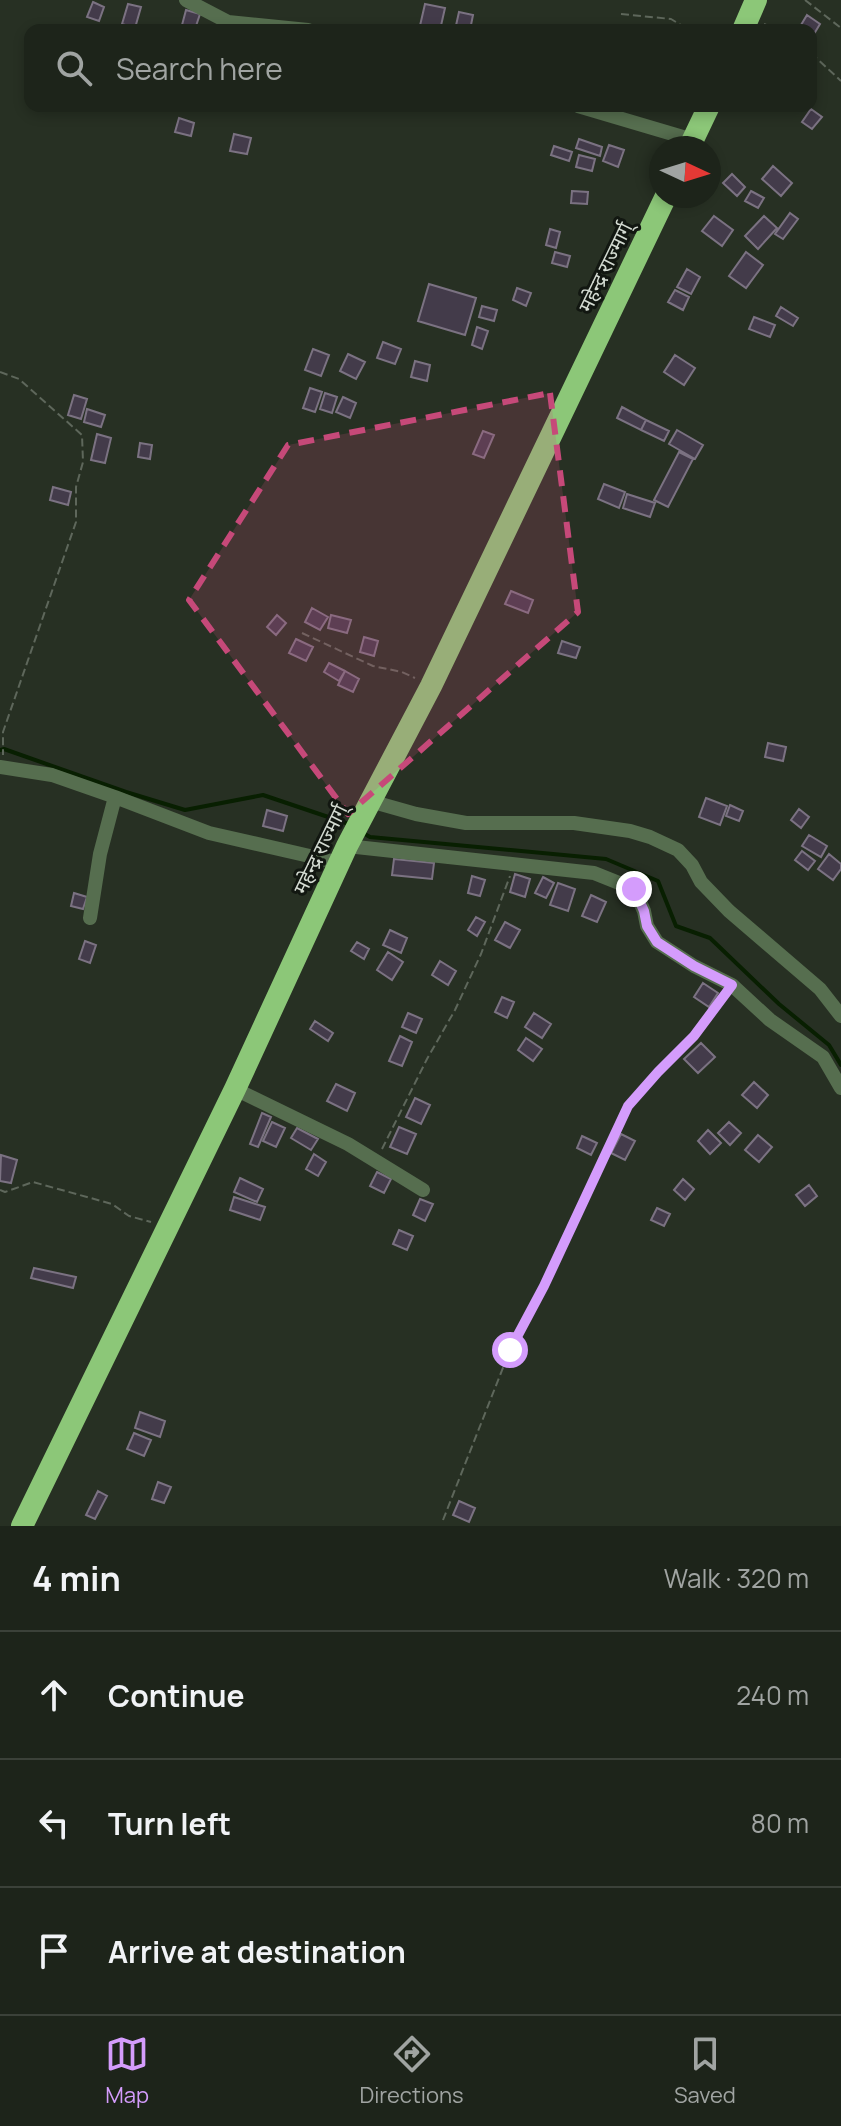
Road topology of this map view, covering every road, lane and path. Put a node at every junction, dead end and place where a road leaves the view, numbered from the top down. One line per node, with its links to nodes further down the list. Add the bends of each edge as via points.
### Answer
1 (186, 0): 5 (street, via 228,22)
2 (756, 0): 7 (highway)
3 (805, 0): 8 (path)
4 (621, 14): 6 (path)
5 (248, 24)
6 (679, 24)
7 (746, 24)
8 (841, 28)
9 (817, 59): 10 (path)
10 (841, 81)
11 (596, 112): 13 (street)
12 (706, 112): 14 (highway)
13 (667, 136)
14 (695, 136)
15 (660, 208): 18 (highway, महेन्द्र राज्मार्ग्)
16 (0, 372): 19 (path, via 19,379 82,435 83,462 76,487 76,522 3,732)
17 (302, 633): 18 (path)
18 (431, 686): 21 (highway, महेन्द्र राज्मार्ग्)
19 (0, 767): 20 (street, via 52,775)
20 (115, 797): 22 (street, via 209,833); 24 (street)
21 (368, 806): 22 (highway, महेन्द्र राज्मार्ग्); 26 (street, via 466,823 574,823 650,837 678,850 729,911 820,989)
22 (346, 849): 23 (street); 28 (highway, महेन्द्र राज्मार्ग्)
23 (513, 863): 25 (street, via 594,873 634,889 657,942); 29 (path, via 481,954)
24 (90, 918)
25 (732, 985): 27 (street, via 823,1057); 33 (path, via 694,1036 628,1106 510,1350)
26 (841, 1016)
27 (841, 1088)
28 (235, 1089): 29 (street); 32 (highway, महेन्द्र राज्मार्ग्)
29 (376, 1161): 31 (street)
30 (0, 1190): 32 (path, via 33,1182 112,1204 129,1216)
31 (423, 1190)
32 (167, 1227): 34 (highway, महेन्द्र राज्मार्ग्)
33 (443, 1520)
34 (22, 1526)

